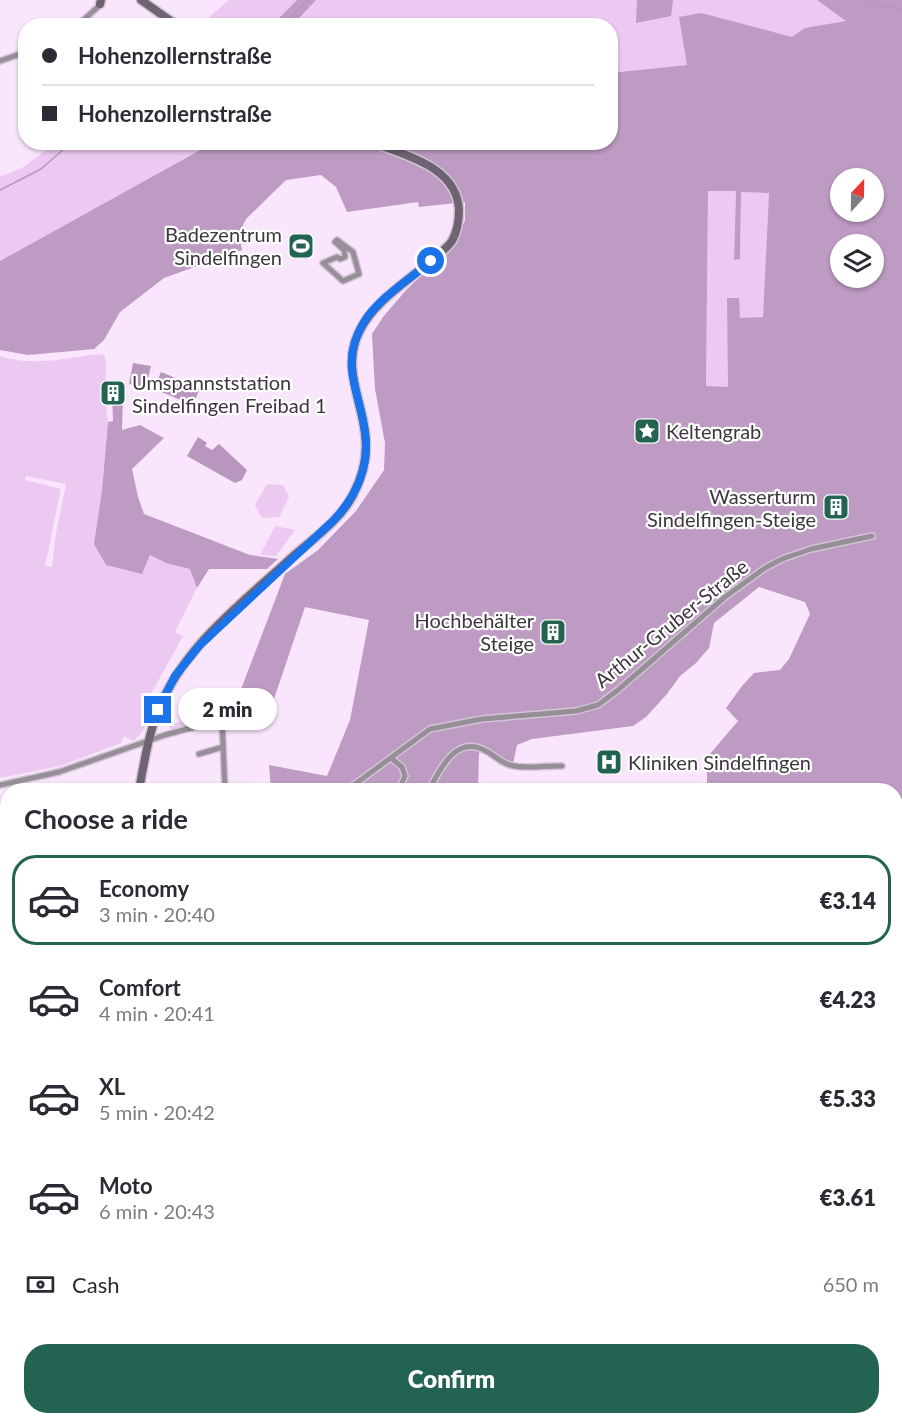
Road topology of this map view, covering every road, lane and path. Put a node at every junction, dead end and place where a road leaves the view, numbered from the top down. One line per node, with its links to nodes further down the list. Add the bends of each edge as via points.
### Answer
1 (141, 0): 4 (street)
2 (102, 2): 3 (street)
3 (85, 18)
4 (167, 18)
5 (18, 55): 6 (street)
6 (0, 61)
7 (391, 150): 12 (street, via 432,167 448,181 459,204 459,220 450,243 377,306 355,340 352,374 366,443 365,460 353,496 334,520 189,656 167,691)
8 (323, 263): 8 (street, via 343,281 359,274 353,252 337,240 345,257 337,256)
9 (872, 536): 15 (street, Arthur-Gruber-Straße, via 811,549 765,568 597,705 576,711 438,726 423,732)
10 (232, 714): 11 (street)
11 (222, 720): 12 (street); 13 (street)
12 (148, 741): 17 (street, via 59,772); 18 (street)
13 (223, 747): 14 (street); 19 (street)
14 (199, 754)
15 (391, 758): 20 (street, Arthur-Gruber-Straße); 21 (street, via 402,767 405,776)
16 (562, 766): 22 (street, via 508,765 481,748 468,746 449,757)
17 (9, 783)
18 (140, 783)
19 (225, 783)
20 (357, 783)
21 (402, 783)
22 (433, 783)

